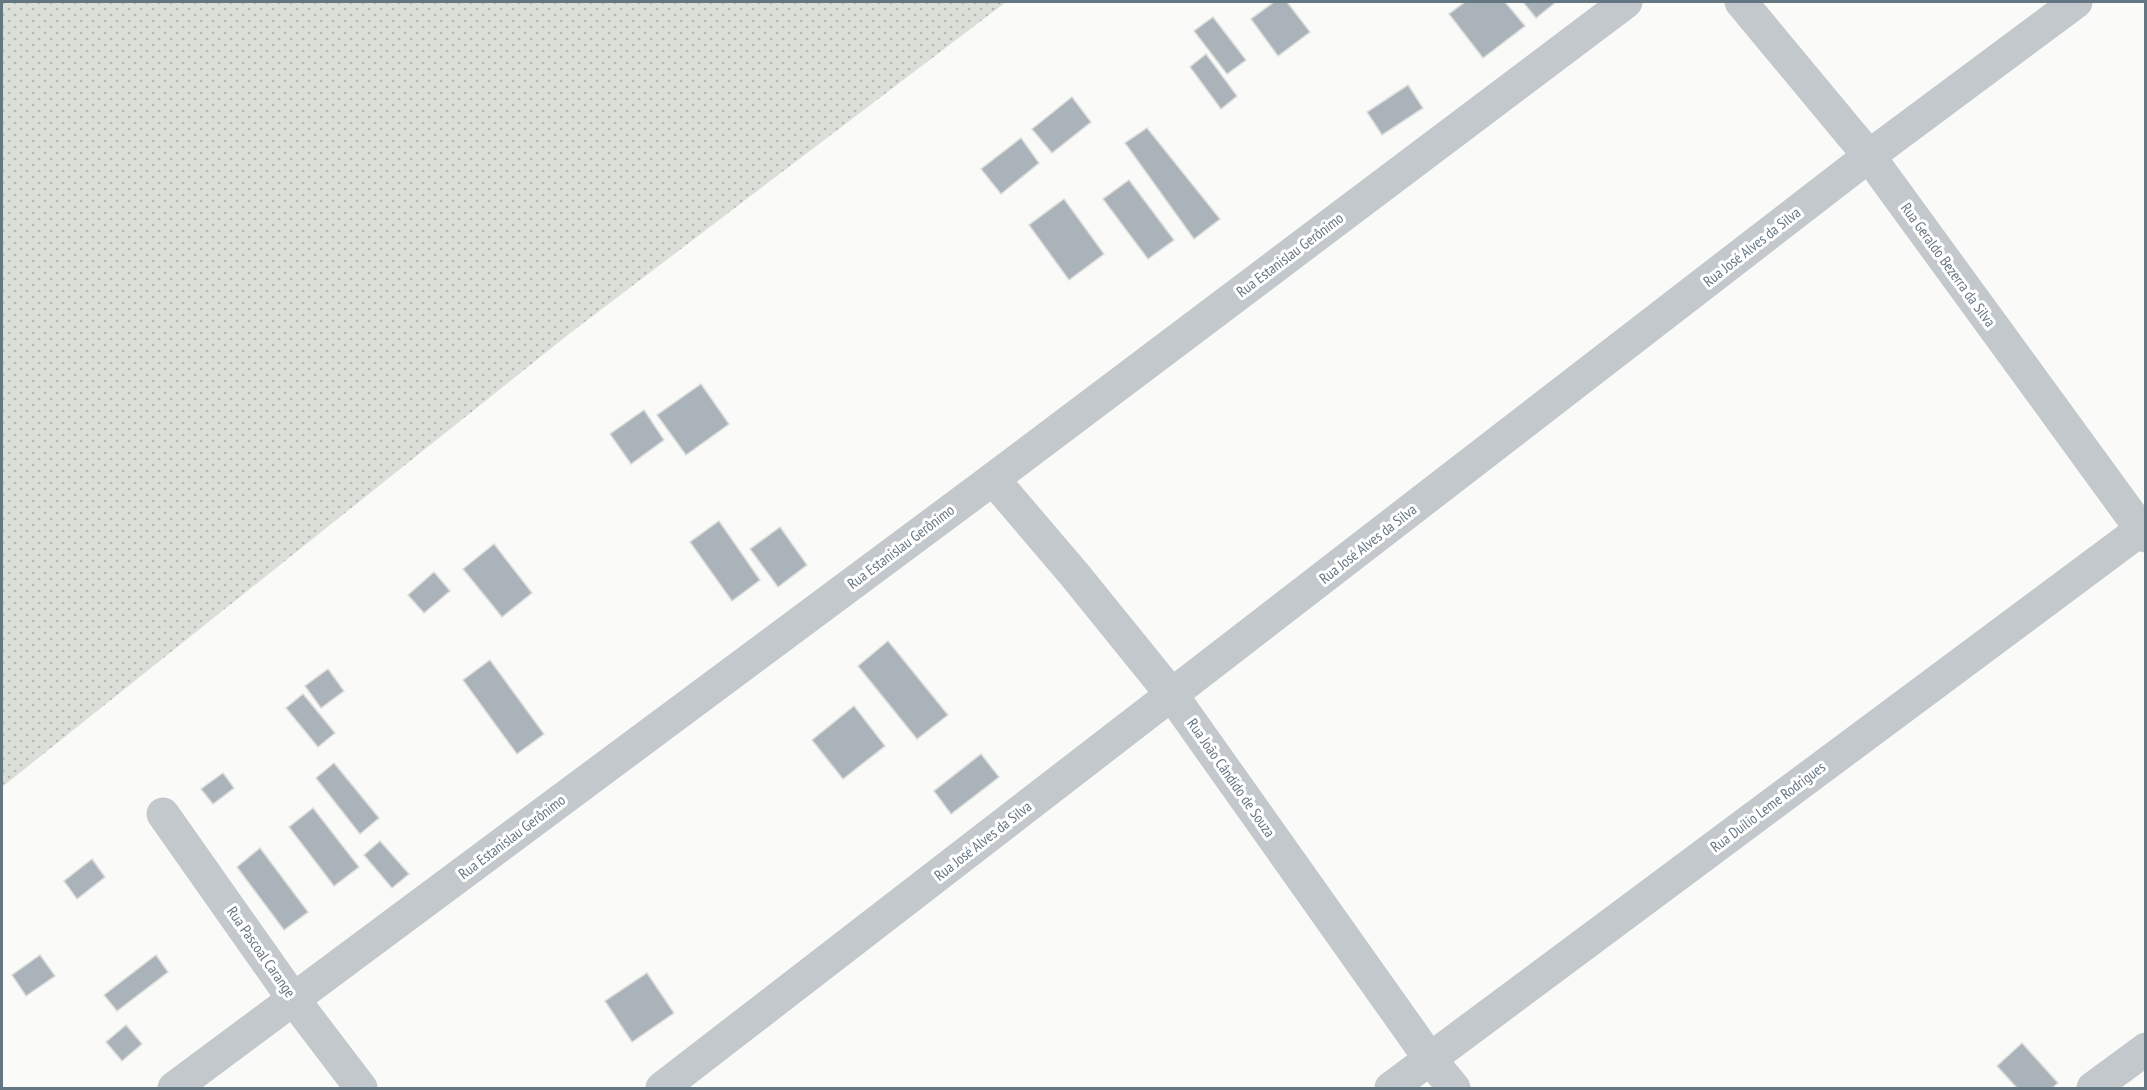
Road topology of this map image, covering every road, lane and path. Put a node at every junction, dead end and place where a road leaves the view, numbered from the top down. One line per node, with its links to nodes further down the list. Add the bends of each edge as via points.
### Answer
1 (1626, 2): 5 (street, Rua Estanislau Gerônimo)
2 (1741, 2): 4 (street, Rua Geraldo Bezerra da Silva)
3 (2076, 2): 4 (street, Rua José Alves da Silva)
4 (1869, 156): 6 (street, Rua Geraldo Bezerra da Silva); 7 (street, Rua José Alves da Silva)
5 (993, 479): 7 (street, Rua João Cândido de Souza); 9 (street, Rua Estanislau Gerônimo)
6 (2144, 530): 11 (street, Rua Duílio Leme Rodrigues)
7 (1172, 695): 11 (street, Rua João Cândido de Souza); 14 (street, Rua José Alves da Silva)
8 (163, 814): 9 (street, Rua Pascoal Carange)
9 (294, 1000): 12 (street, Rua Estanislau Gerônimo); 13 (street, Rua Pascoal Carange)
10 (2145, 1049): 17 (street)
11 (1430, 1059): 15 (street, Rua Duílio Leme Rodrigues); 16 (street, Rua João Cândido de Souza)
12 (174, 1089)
13 (361, 1089)
14 (662, 1089)
15 (1391, 1089)
16 (1454, 1089)
17 (2093, 1089)

